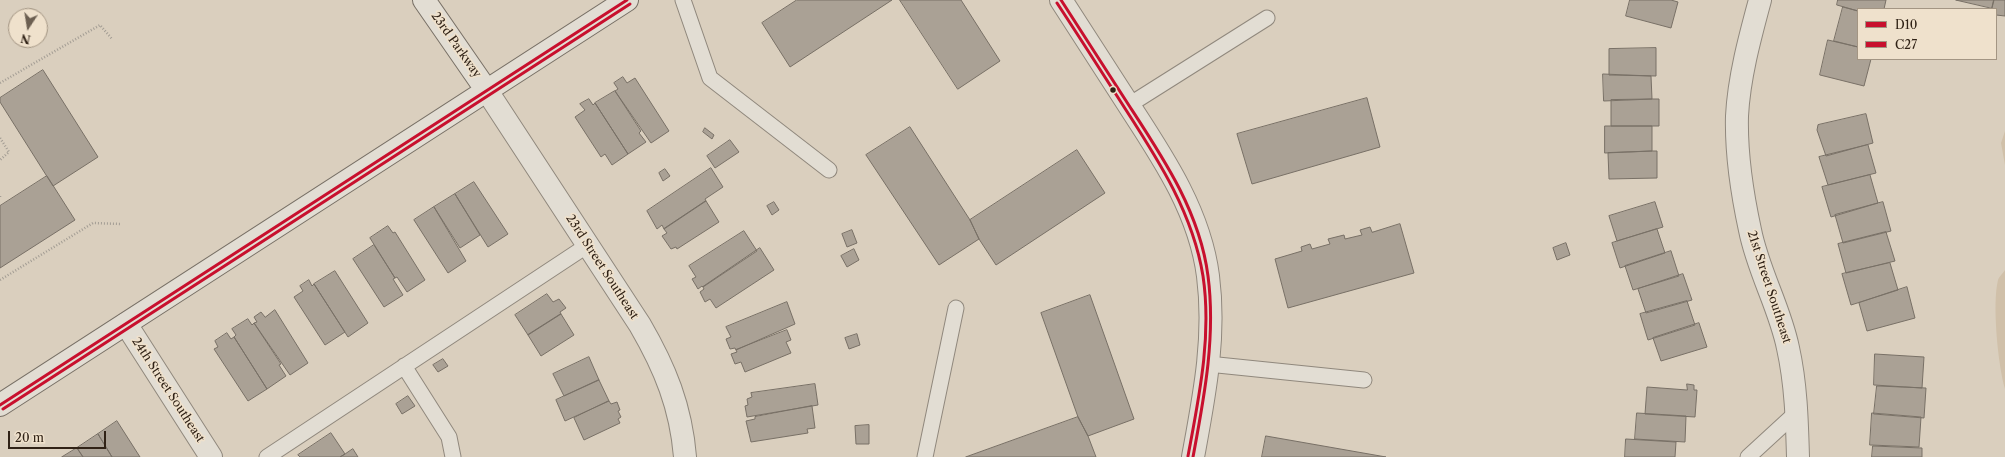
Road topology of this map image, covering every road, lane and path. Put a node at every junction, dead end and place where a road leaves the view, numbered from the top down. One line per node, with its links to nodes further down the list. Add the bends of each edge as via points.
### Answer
1 (424, 0): 9 (street, 23rd Parkway)
2 (627, 0): 9 (street)
3 (683, 0): 13 (lane, via 710,78)
4 (1061, 0): 10 (street)
5 (1760, 0): 23 (street, 21st Street Southeast, via 1742,75 1737,115 1738,145 1750,232 1788,348)
6 (1267, 18): 10 (lane)
7 (112, 39): 8 (path, via 100,25)
8 (0, 84)
9 (487, 91): 15 (street, 23rd Street Southeast); 18 (street)
10 (1129, 105): 19 (street, via 1167,164 1185,200 1200,241 1210,294)
11 (0, 138): 12 (path, via 9,152)
12 (0, 160)
13 (829, 170)
14 (121, 224): 16 (path, via 92,223)
15 (588, 245): 20 (lane); 27 (street, 23rd Street Southeast, via 640,325 663,366 678,418)
16 (0, 280)
17 (956, 308): 28 (lane)
18 (126, 324): 22 (street); 24 (street, 24th Street Southeast)
19 (1208, 364): 21 (lane); 29 (street)
20 (404, 366): 25 (lane); 26 (lane, via 449,437)
21 (1364, 380)
22 (0, 405)
23 (1796, 412): 30 (lane); 31 (street, 21st Street Southeast)
24 (211, 457)
25 (267, 457)
26 (453, 457)
27 (685, 457)
28 (925, 457)
29 (1193, 457)
30 (1748, 457)
31 (1798, 457)

